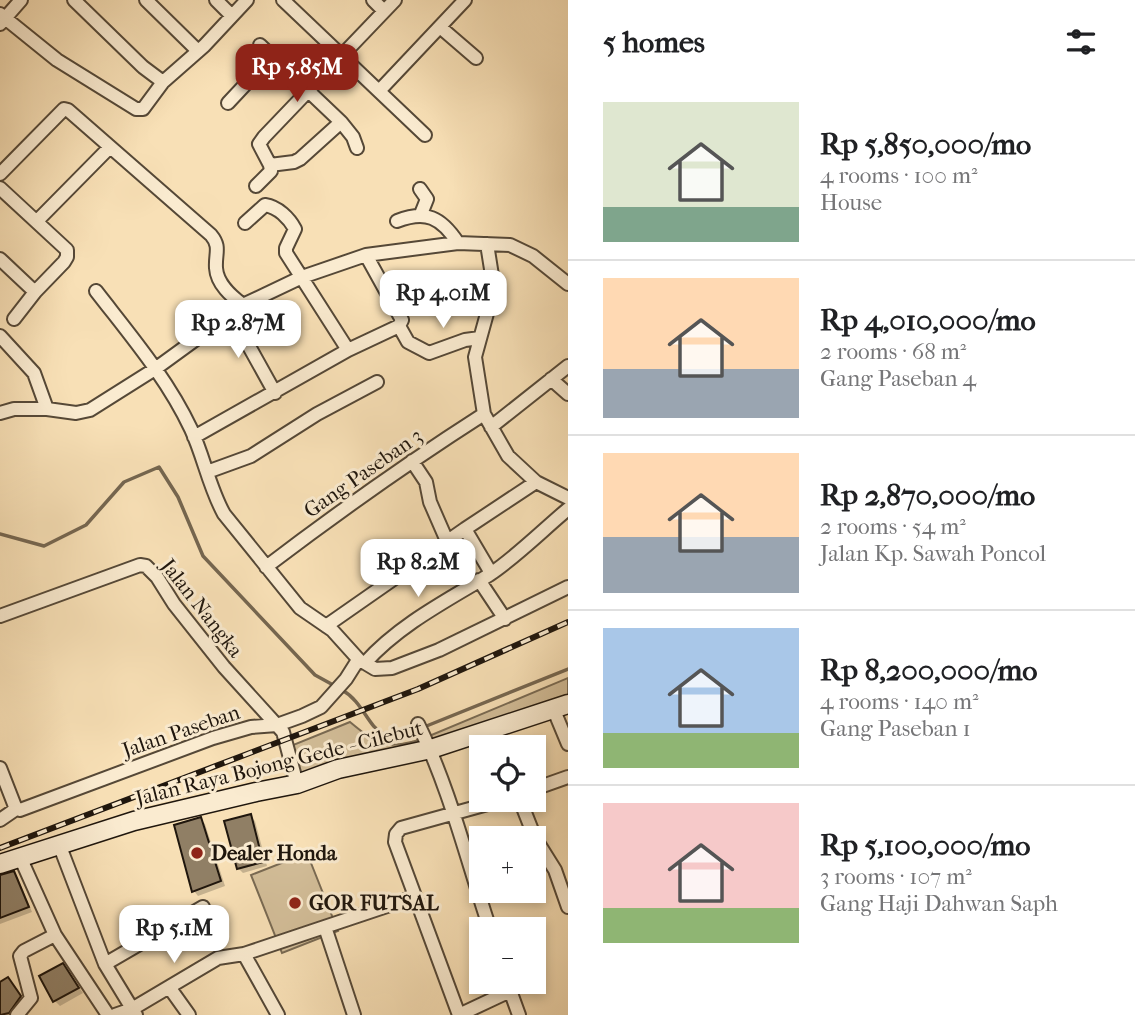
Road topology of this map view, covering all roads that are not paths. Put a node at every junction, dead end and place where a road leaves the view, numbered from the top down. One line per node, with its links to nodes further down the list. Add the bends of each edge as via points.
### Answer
1 (21, 0): 12 (street)
2 (74, 0): 19 (street)
3 (146, 0): 15 (street)
4 (216, 0): 11 (street)
5 (247, 0): 11 (street)
6 (283, 0): 16 (street)
7 (373, 0): 10 (street)
8 (395, 0): 10 (street)
9 (465, 0): 13 (street)
10 (384, 11): 16 (street)
11 (232, 16): 15 (street)
12 (2, 19): 19 (street, via 136,110 143,108)
13 (440, 27): 18 (street); 20 (street)
14 (260, 45): 17 (street)
15 (198, 51): 19 (street)
16 (341, 54): 20 (street); 21 (street)
17 (272, 56): 21 (street); 22 (street)
18 (476, 58)
19 (163, 82)
20 (380, 90): 24 (street)
21 (307, 92): 23 (street); 27 (street, via 259,144)
22 (228, 103)
23 (341, 122): 26 (street); 27 (street, via 300,159)
24 (425, 135)
25 (110, 147): 28 (street, via 64,109); 33 (street); 44 (street, via 211,234 218,247 219,278)
26 (357, 148)
27 (270, 165): 29 (street, via 271,171)
28 (0, 174)
29 (256, 186)
30 (0, 188): 33 (street)
31 (419, 189): 32 (street, via 427,199)
32 (421, 214): 34 (street); 36 (street, via 439,222)
33 (37, 221): 42 (street, via 67,250 67,257)
34 (397, 221)
35 (245, 223): 40 (street, via 265,205 291,221 295,229 286,253)
36 (458, 243): 37 (street); 38 (street)
37 (487, 244): 41 (street, via 510,245 533,256); 49 (street, via 494,288)
38 (366, 255): 40 (street); 47 (street, via 402,320)
39 (0, 259): 42 (street)
40 (302, 277): 44 (street); 50 (street)
41 (568, 284)
42 (35, 292): 46 (street)
43 (96, 292): 52 (street)
44 (243, 304): 45 (street)
45 (230, 312): 52 (street); 55 (street)
46 (14, 319)
47 (400, 326): 49 (street, via 408,342 429,352); 50 (street)
48 (0, 336): 57 (street, via 34,373)
49 (480, 338): 59 (street, via 475,357)
50 (348, 350): 55 (street)
51 (568, 366): 53 (street)
52 (155, 369): 57 (street, via 90,410 76,414); 61 (street)
53 (551, 379): 56 (street); 60 (street)
54 (377, 382): 63 (street, via 251,456)
55 (275, 393): 61 (street)
56 (568, 394)
57 (47, 409): 58 (street)
58 (0, 413)
59 (484, 414): 60 (street); 62 (street, Gang Paseban 3)
60 (491, 427): 64 (street, via 508,456)
61 (194, 437): 63 (street)
62 (412, 461): 68 (street, via 426,482); 69 (street, Gang Paseban 3)
63 (206, 472): 69 (street, via 224,514)
64 (536, 482): 65 (street); 67 (street)
65 (568, 498)
66 (568, 509): 70 (street, Jalan Paseban)
67 (465, 529): 68 (street); 70 (street)
68 (447, 541): 74 (street)
69 (267, 567): 74 (street, via 300,608)
70 (485, 577): 73 (street); 75 (street, Jalan Paseban, via 419,617)
71 (568, 587): 73 (street)
72 (0, 616): 77 (street, Jalan Nangka, via 146,566 223,667)
73 (505, 619): 75 (street, via 392,668 375,669)
74 (326, 626): 75 (street)
75 (362, 661): 77 (street, Jalan Paseban, via 321,707)
76 (561, 706): 78 (main road, Jalan Raya Bojong Gede - Cilebut); 79 (street)
77 (277, 725): 82 (street, via 286,738); 84 (street, Jalan Paseban, via 213,738)
78 (424, 736): 82 (main road, Jalan Raya Bojong Gede - Cilebut); 87 (street)
79 (568, 744)
80 (0, 768): 84 (street)
81 (568, 777): 83 (street)
82 (297, 784): 89 (main road, Jalan Raya Bojong Gede - Cilebut)
83 (546, 785)
84 (16, 809): 88 (street, Jalan Paseban)
85 (469, 810): 87 (street)
86 (525, 812): 94 (street, via 555,870)
87 (454, 814): 92 (street, via 401,828 396,834); 95 (street)
88 (0, 820)
89 (59, 844): 90 (main road, Jalan Raya Bojong Gede - Cilebut); 99 (street)
90 (20, 857): 91 (main road, Jalan Raya Bojong Gede - Cilebut); 97 (street)
91 (0, 864)
92 (414, 897): 96 (street); 101 (street, via 459,1015)
93 (203, 907): 99 (street)
94 (568, 907)
95 (486, 917)
96 (325, 928): 98 (street); 109 (street)
97 (55, 935): 104 (street, via 20,956 31,998); 105 (street)
98 (244, 954): 100 (street, via 218,958); 108 (street)
99 (105, 964): 103 (street)
100 (169, 987): 103 (street); 107 (street)
101 (495, 994)
102 (512, 994): 110 (street)
103 (134, 1012): 106 (street)
104 (17, 1015)
105 (108, 1015)
106 (115, 1015)
107 (189, 1015)
108 (278, 1015)
109 (354, 1015)
110 (519, 1015)

